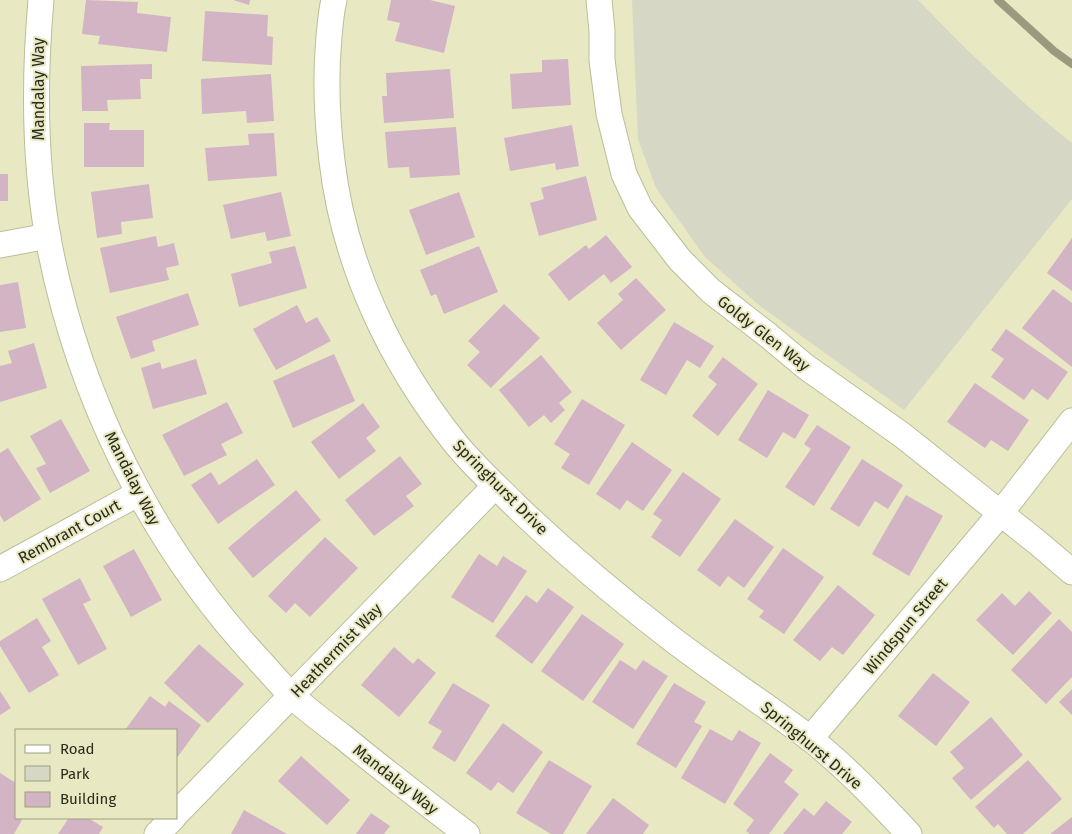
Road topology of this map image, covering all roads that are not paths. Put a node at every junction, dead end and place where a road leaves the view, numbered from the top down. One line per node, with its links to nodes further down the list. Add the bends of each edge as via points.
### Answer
1 (41, 0): 4 (street, Mandalay Way, via 36,109)
2 (334, 0): 7 (street, Springhurst Drive, via 327,65 328,124 336,189 357,268 392,348 422,398 457,445)
3 (599, 0): 9 (street, Goldy Glen Way, via 602,60 611,124 624,174 640,208 656,231 711,291 806,367 902,435)
4 (48, 236): 5 (street); 8 (street, Mandalay Way, via 61,298 88,383)
5 (0, 245)
6 (1072, 421): 9 (street, Windspun Street)
7 (496, 486): 12 (street, Heathermist Way); 13 (street, Springhurst Drive, via 599,581)
8 (139, 493): 10 (street, Rembrant Court); 12 (street, Mandalay Way, via 192,579)
9 (1000, 514): 11 (street, Goldy Glen Way); 13 (street, Windspun Street)
10 (0, 569)
11 (1072, 572)
12 (291, 696): 14 (street, Heathermist Way); 17 (street, Mandalay Way)
13 (810, 739): 18 (street, Springhurst Drive)
14 (178, 812)
15 (172, 819): 16 (street)
16 (157, 834)
17 (467, 834)
18 (909, 834)

